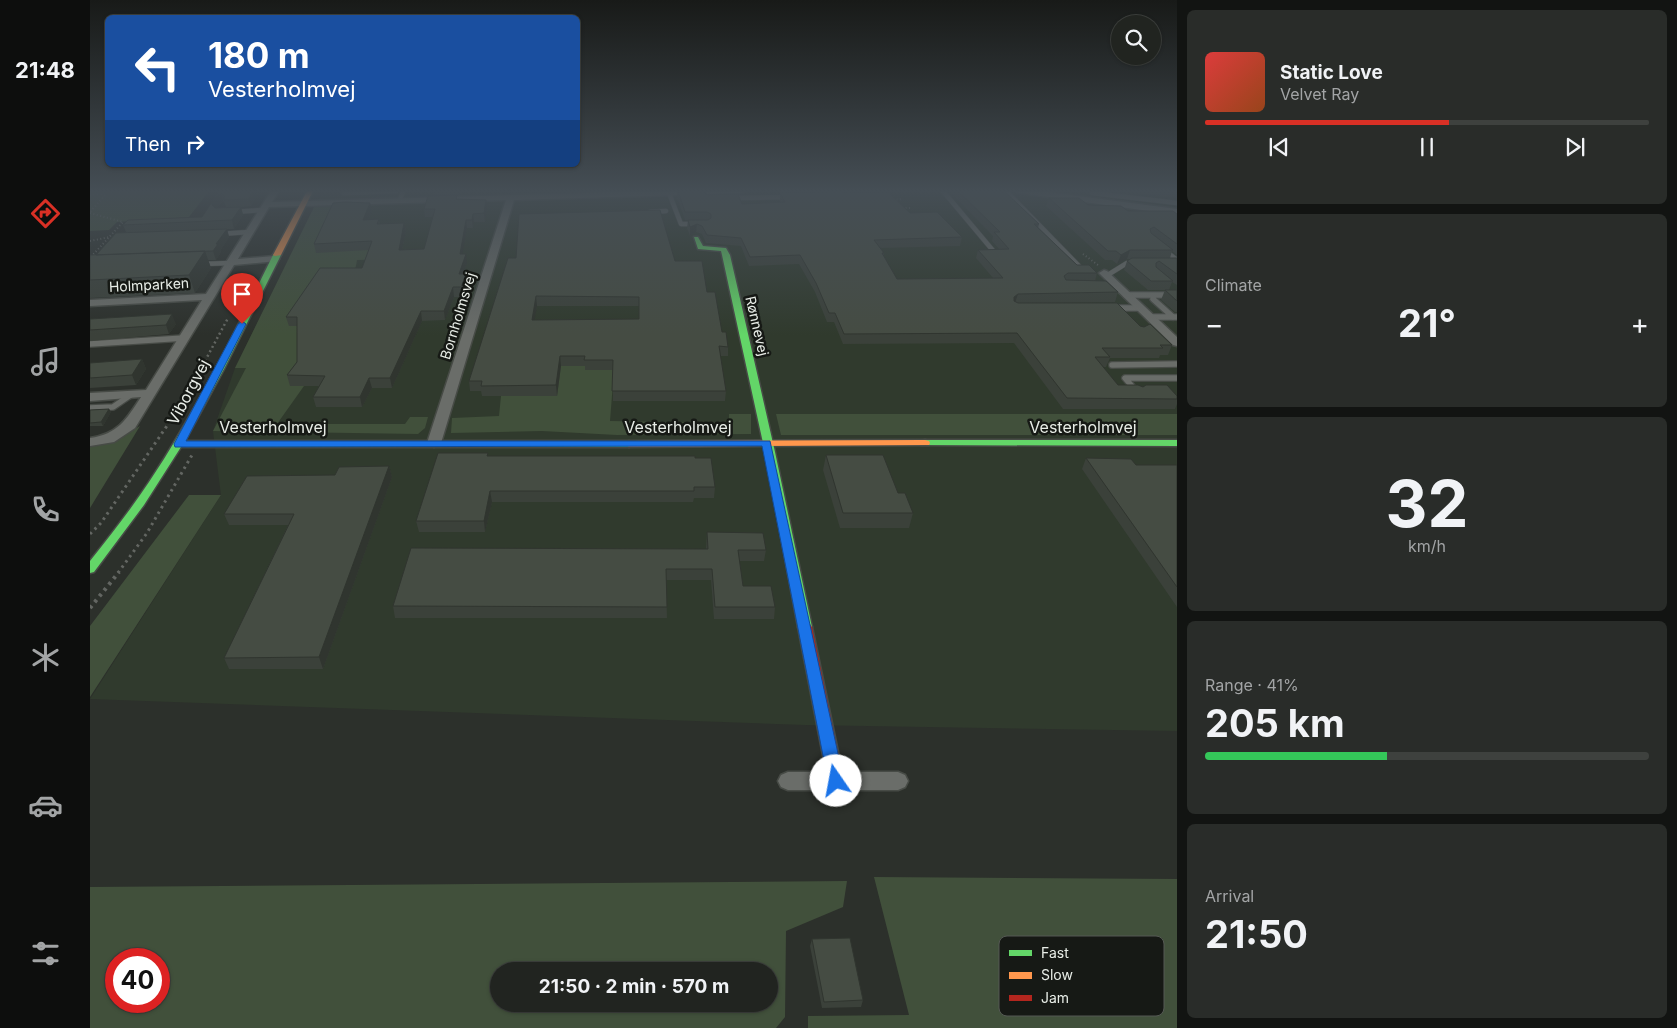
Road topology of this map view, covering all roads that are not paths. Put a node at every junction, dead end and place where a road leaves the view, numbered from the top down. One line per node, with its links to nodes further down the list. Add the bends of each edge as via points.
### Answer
1 (245, 239): 11 (street, Holmparken)
2 (285, 239): 9 (street, Viborgvej)
3 (499, 239): 40 (street, Bornholmsvej)
4 (696, 239): 41 (street, Rønnevej, via 700,248 724,249)
5 (983, 239): 8 (lane)
6 (1053, 239): 15 (lane)
7 (1157, 244): 10 (lane)
8 (995, 254)
9 (274, 259): 11 (street, Holmparken); 43 (street, Viborgvej)
10 (1177, 261): 13 (lane)
11 (231, 262): 14 (lane, Holmparken); 20 (street, Holmparken)
12 (1143, 263): 16 (lane, via 1126,263)
13 (1169, 263)
14 (192, 264)
15 (1079, 266)
16 (1109, 280): 19 (street)
17 (1170, 286): 18 (lane)
18 (1177, 294): 19 (lane)
19 (1126, 295): 23 (street)
20 (209, 297): 22 (street, Holmparken); 28 (street, Holmparken)
21 (1153, 299): 27 (lane)
22 (90, 303)
23 (1138, 306): 24 (lane); 24 (lane, via 1106,306); 26 (street)
24 (1115, 308): 25 (lane)
25 (1121, 314)
26 (1149, 317): 27 (lane); 29 (street)
27 (1175, 317)
28 (184, 338): 30 (lane); 34 (street, Holmparken)
29 (1177, 343)
30 (90, 344)
31 (1177, 364): 32 (lane)
32 (1112, 365)
33 (1177, 378): 35 (lane, via 1125,378)
34 (151, 393): 36 (street); 39 (street, Holmparken, via 130,425 109,439)
35 (1138, 393)
36 (132, 394): 37 (street); 38 (lane, via 113,407)
37 (90, 397)
38 (90, 408)
39 (90, 442)
40 (434, 443): 41 (street, Vesterholmvej); 43 (street, Vesterholmvej)
41 (766, 443): 42 (street, Vesterholmvej); 46 (street)
42 (1177, 443)
43 (179, 444): 44 (street, Viborgvej)
44 (90, 569)
45 (788, 781): 46 (street)
46 (836, 781): 47 (street)
47 (898, 781)

